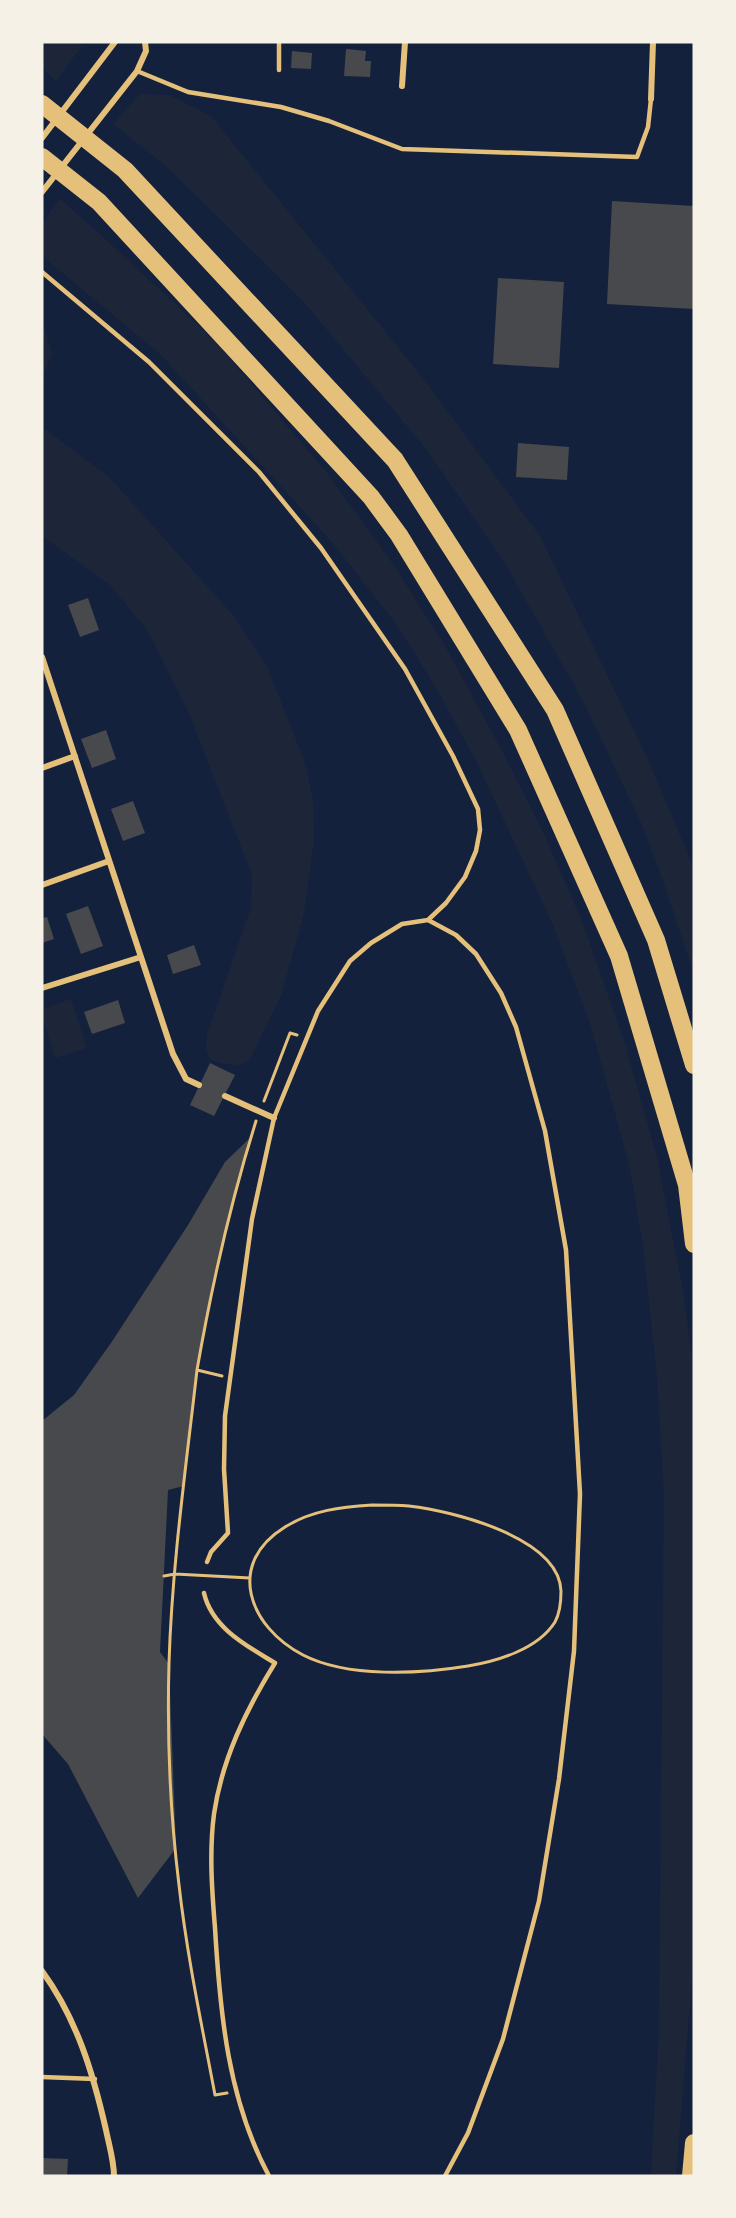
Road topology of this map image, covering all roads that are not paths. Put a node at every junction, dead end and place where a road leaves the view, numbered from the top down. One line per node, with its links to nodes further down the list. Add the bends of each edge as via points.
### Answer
1 (115, 42): 11 (street)
2 (145, 42): 7 (street, via 146,51)
3 (279, 42): 6 (lane)
4 (405, 42): 8 (street)
5 (653, 42): 9 (street)
6 (279, 70)
7 (137, 71): 9 (lane, via 188,92 281,107 319,118 402,149 637,157 648,127); 13 (street)
8 (402, 86)
9 (651, 99)
10 (42, 104): 23 (highway, via 125,170 395,460 555,711 656,940)
11 (42, 138)
12 (42, 157): 27 (highway, via 99,202 371,497 399,535 518,730 619,956 687,1185)
13 (42, 192)
14 (42, 273): 20 (lane, via 149,362 259,472 321,548 405,669 478,809 480,830 465,877)
15 (42, 657): 16 (street)
16 (75, 756): 17 (street); 18 (street)
17 (42, 768)
18 (109, 861): 19 (street); 21 (street)
19 (42, 885)
20 (428, 920): 26 (lane, via 402,924 350,961 306,1038); 36 (lane, via 456,935 476,954 501,993 516,1027 545,1131 566,1250 580,1494 574,1651 539,1900 503,2039 468,2133)
21 (141, 957): 22 (street); 24 (street, via 173,1054 186,1079)
22 (42, 988)
23 (694, 1065)
24 (199, 1085)
25 (225, 1096): 26 (street)
26 (274, 1118): 28 (lane, via 252,1219 229,1377 225,1437 228,1533)
27 (694, 1244)
28 (207, 1562)
29 (204, 1593): 35 (lane, via 214,1616 233,1636 275,1663 233,1743 219,1790 214,1815 212,1891 225,2042 236,2091)
30 (42, 1971): 32 (street, via 53,1985)
31 (42, 2077): 32 (lane)
32 (95, 2079): 34 (street)
33 (694, 2143): 37 (highway)
34 (114, 2176)
35 (269, 2176)
36 (445, 2176)
37 (691, 2176)

